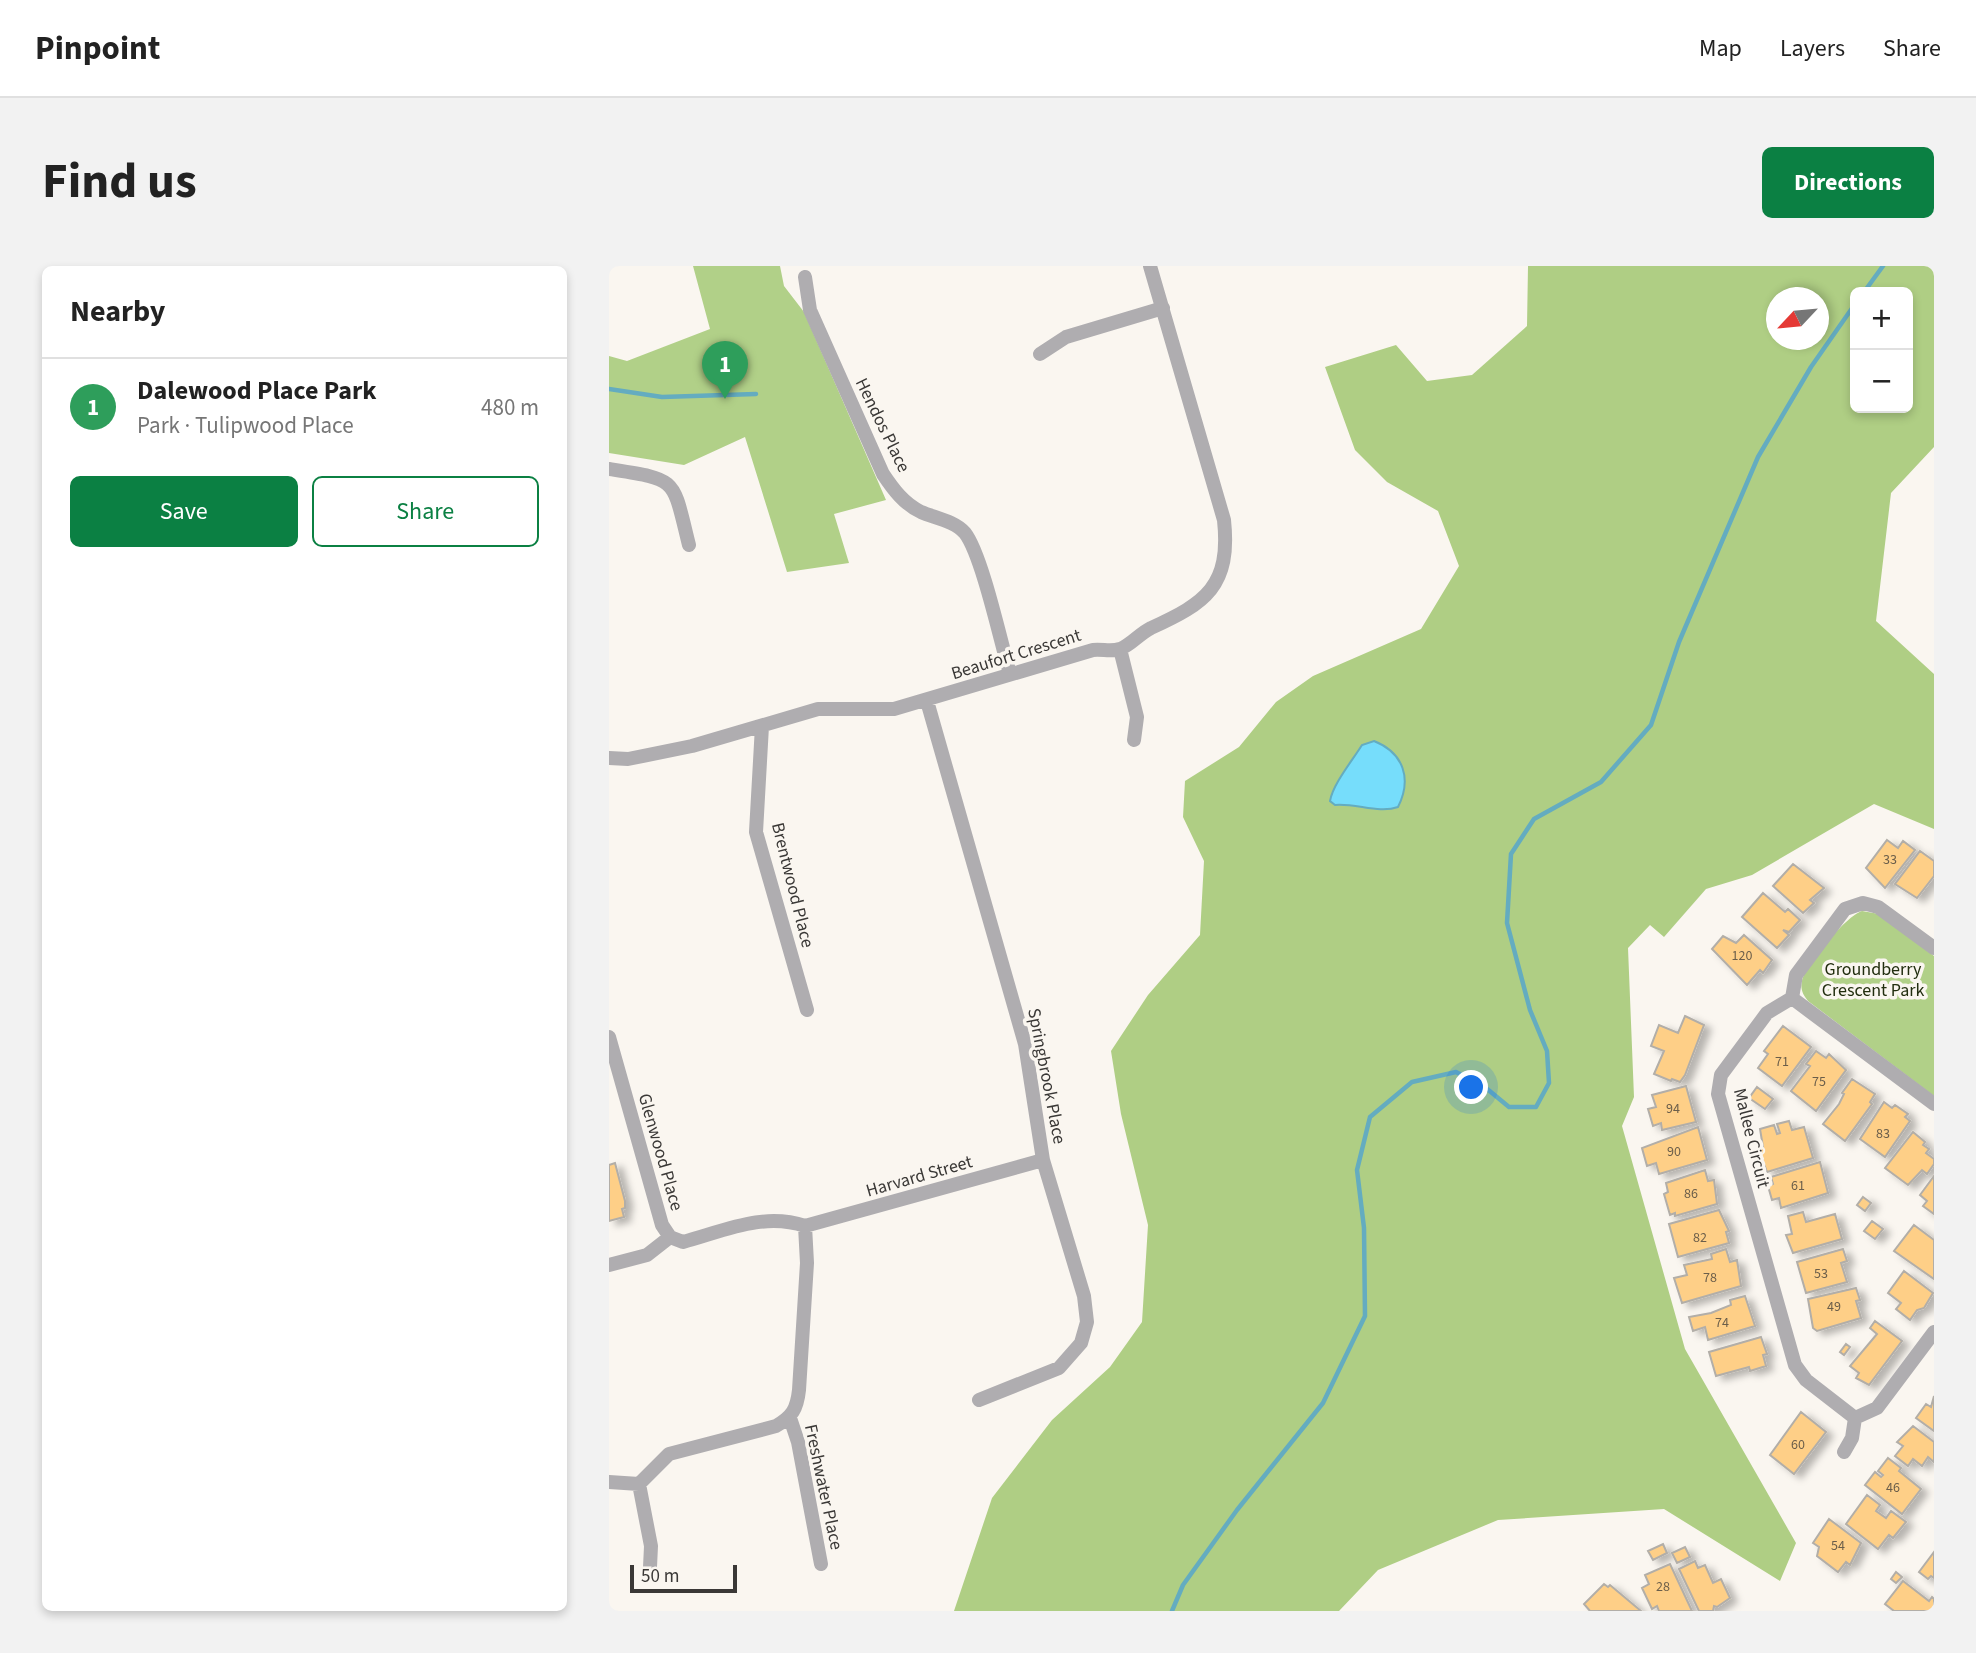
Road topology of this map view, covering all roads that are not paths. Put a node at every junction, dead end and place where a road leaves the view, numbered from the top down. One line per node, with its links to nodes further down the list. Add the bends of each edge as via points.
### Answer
1 (1150, 266): 3 (street, Beaufort Crescent)
2 (805, 277): 8 (street, Hendos Place, via 810,310 883,474 897,494 918,510 965,533)
3 (1163, 308): 4 (street, via 1066,337); 7 (street, Beaufort Crescent, via 1220,508 1227,550 1220,573 1203,599)
4 (1040, 354)
5 (609, 470): 6 (street, via 660,477 669,484)
6 (689, 545)
7 (1119, 649): 8 (street, Beaufort Crescent, via 1093,650); 11 (street, via 1137,717)
8 (1010, 674): 9 (street, Beaufort Crescent)
9 (927, 701): 10 (street, Beaufort Crescent, via 894,709 818,709); 18 (street, Springbrook Place, via 1025,1044)
10 (762, 726): 12 (street, Beaufort Crescent, via 628,760); 15 (street, Brentwood Place, via 756,832)
11 (1134, 740)
12 (609, 758)
13 (1934, 948): 14 (street, via 1878,907 1863,903 1845,909 1796,975)
14 (1792, 998): 17 (street); 25 (street, Mallee Circuit, via 1767,1013 1721,1074 1718,1094 1795,1365 1806,1380)
15 (807, 1010)
16 (609, 1037): 20 (street, Glenwood Place, via 662,1225)
17 (1934, 1104)
18 (1043, 1160): 19 (street, Harvard Street); 23 (street, Springbrook Place, via 1084,1296 1087,1322 1081,1343 1059,1368)
19 (805, 1226): 20 (street, Glenwood Place, via 775,1218 683,1242); 24 (street, via 799,1390)
20 (670, 1237): 21 (street, via 647,1255)
21 (609, 1265)
22 (1934, 1332): 25 (street, via 1877,1408)
23 (979, 1400)
24 (790, 1418): 28 (street, via 776,1426 669,1454); 29 (street, Freshwater Place)
25 (1854, 1418): 26 (street, via 1852,1438)
26 (1844, 1452)
27 (609, 1482): 28 (street)
28 (639, 1484): 30 (street, via 651,1546)
29 (821, 1564)
30 (650, 1567)

